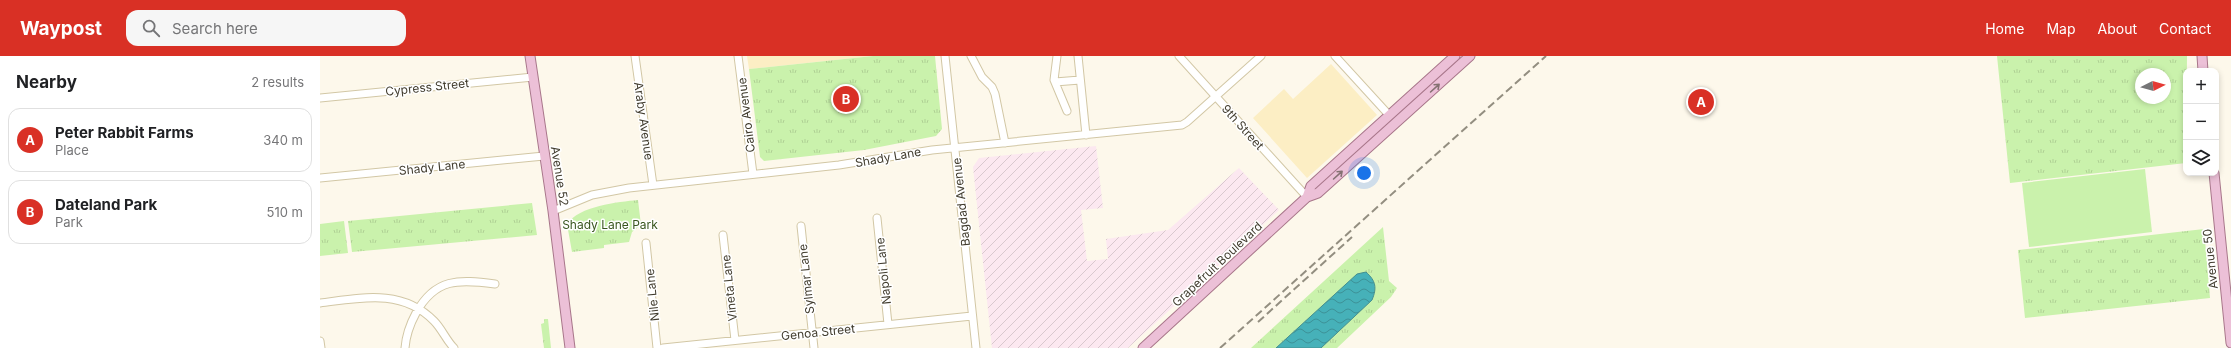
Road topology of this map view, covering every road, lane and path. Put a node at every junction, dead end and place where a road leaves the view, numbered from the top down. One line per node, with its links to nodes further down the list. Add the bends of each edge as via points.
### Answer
1 (530, 56): 15 (main road, Avenue 52)
2 (635, 56): 29 (street, Araby Avenue)
3 (738, 56): 26 (street, Cairo Avenue)
4 (945, 56): 24 (street, Bagdad Avenue)
5 (971, 56): 23 (street, via 995,94)
6 (1057, 56): 17 (street, via 1053,73)
7 (1078, 56): 16 (street)
8 (1179, 56): 18 (street, 9th Street)
9 (1262, 56): 18 (street, Shady Lane)
10 (1335, 56): 21 (street)
11 (1455, 56): 21 (main road, Grapefruit Boulevard)
12 (1470, 56): 30 (main road, Grapefruit Boulevard, one-way to 12, via 1318,193)
13 (2202, 56): 14 (main road)
14 (2203, 68)
15 (533, 77): 19 (street, Cypress Street); 25 (main road, Avenue 52)
16 (1080, 80): 17 (street); 22 (street)
17 (1055, 82): 20 (street)
18 (1216, 97): 22 (street, Shady Lane, via 1182,125); 30 (street, 9th Street)
19 (320, 98)
20 (1067, 111)
21 (1389, 116): 30 (main road, Grapefruit Boulevard, via 1311,186)
22 (1086, 135): 23 (street, Shady Lane)
23 (1005, 143): 24 (street, Shady Lane)
24 (955, 147): 26 (street, Shady Lane, via 863,162); 39 (street, Bagdad Avenue)
25 (544, 156): 28 (street, Shady Lane); 31 (main road, Avenue 52)
26 (753, 174): 29 (street, Shady Lane)
27 (2214, 176): 44 (main road, Avenue 50)
28 (320, 178)
29 (653, 185): 31 (street, Shady Lane, via 606,191)
30 (1307, 197): 54 (main road, Grapefruit Boulevard)
31 (553, 211): 49 (main road, Avenue 52)
32 (877, 218): 40 (street, Napoli Lane)
33 (801, 226): 41 (street, Sylmar Lane)
34 (724, 235): 42 (street, Vineta Lane)
35 (646, 243): 50 (street, Nile Lane)
36 (495, 284): 38 (street, via 451,282 435,289)
37 (320, 303): 38 (street, via 384,297 402,300)
38 (418, 308): 47 (street, via 410,325); 48 (street, via 434,321)
39 (972, 316): 40 (street, Genoa Street); 53 (street, Bagdad Avenue)
40 (888, 324): 41 (street, Genoa Street)
41 (812, 332): 42 (street, Genoa Street); 52 (street, Sylmar Lane)
42 (735, 340): 45 (street, Genoa Street)
43 (320, 341): 46 (street)
44 (2231, 343)
45 (696, 346): 51 (street, Genoa Street)
46 (321, 348)
47 (406, 348)
48 (454, 348)
49 (570, 348)
50 (657, 348)
51 (663, 348)
52 (814, 348)
53 (976, 348)
54 (1144, 348)

